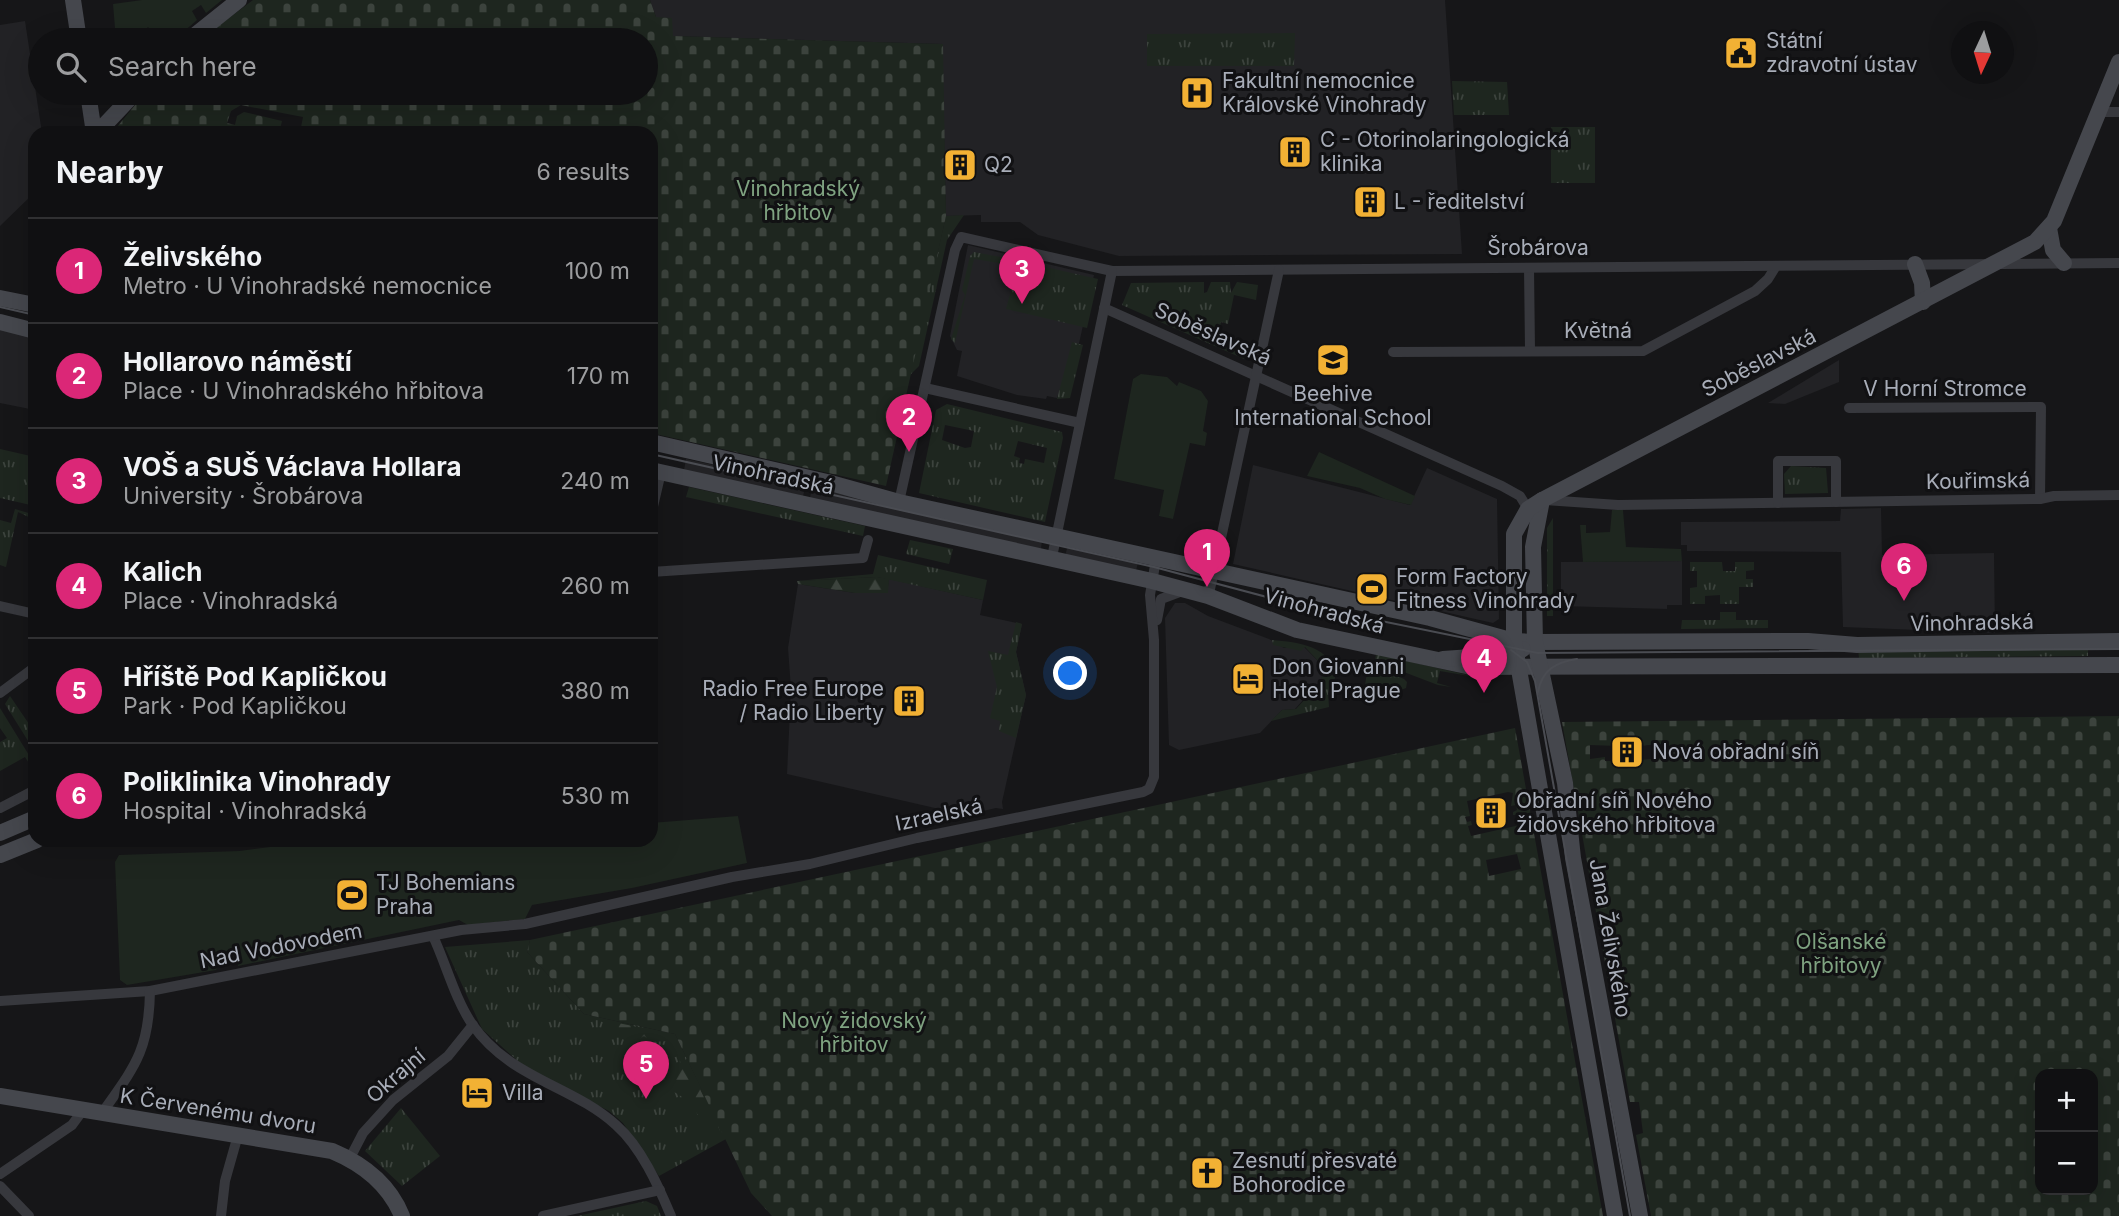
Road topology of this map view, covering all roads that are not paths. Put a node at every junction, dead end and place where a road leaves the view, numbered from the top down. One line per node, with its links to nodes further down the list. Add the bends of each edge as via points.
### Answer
1 (73, 0): 3 (main road)
2 (239, 0): 4 (main road)
3 (77, 28)
4 (204, 28)
5 (2119, 62): 8 (main road)
6 (90, 105): 10 (main road)
7 (123, 105): 11 (main road)
8 (2099, 112): 9 (street); 12 (main road)
9 (2119, 112)
10 (94, 126)
11 (102, 126)
12 (2049, 228): 13 (main road, via 2053,250); 16 (main road, Soběslavská, via 2035,242)
13 (2064, 263): 14 (street, Šrobárova); 16 (street, Šrobárova)
14 (2119, 263)
15 (1915, 264): 16 (street, Šrobárova); 17 (street, Šrobárova); 22 (main road)
16 (1996, 264): 22 (main road, Soběslavská)
17 (1776, 265): 18 (street, Šrobárova); 27 (street, Květná, via 1755,290 1643,351)
18 (1529, 268): 19 (street, Šrobárova); 27 (street)
19 (1279, 270): 20 (street, Šrobárova); 29 (street)
20 (1112, 271): 24 (street); 30 (street, Šrobárova, via 961,237)
21 (0, 298): 23 (main road)
22 (1923, 302): 37 (main road, Soběslavská)
23 (28, 304)
24 (1104, 308): 29 (street, Soběslavská); 32 (street)
25 (0, 322): 26 (main road)
26 (28, 329)
27 (1530, 351): 28 (street, Květná)
28 (1392, 352)
29 (1256, 376): 41 (street, Soběslavská, via 1515,493); 47 (street)
30 (925, 388): 32 (street); 38 (street)
31 (1849, 408): 36 (street, V Horní Stromce, via 2041,407)
32 (1080, 423): 42 (street)
33 (658, 444): 38 (main road, Vinohradská)
34 (658, 471): 44 (main road, Vinohradská)
35 (2119, 495): 36 (street, Kouřimská)
36 (2040, 499): 39 (street, Kouřimská)
37 (1542, 500): 40 (street, Kouřimská, via 1618,505); 41 (main road, Soběslavská); 54 (main road, Jana Želivského, via 1532,547)
38 (899, 502): 42 (main road, Vinohradská)
39 (1836, 502): 40 (street, Kouřimská); 40 (street, via 1836,461 1778,461)
40 (1779, 503)
41 (1528, 509): 56 (main road, Jana Želivského, via 1515,529 1512,545)
42 (1056, 537): 44 (street); 45 (main road, Vinohradská)
43 (868, 540): 46 (street, via 863,558)
44 (1052, 557): 48 (main road, Vinohradská)
45 (1156, 559): 47 (main road, Vinohradská); 48 (street)
46 (658, 572)
47 (1214, 572): 49 (street, via 1210,589); 56 (main road, Vinohradská, via 1430,618)
48 (1152, 581): 49 (main road, Vinohradská); 52 (street)
49 (1194, 592): 52 (street, via 1161,599); 56 (main road, Vinohradská, via 1287,627 1471,667)
50 (0, 606): 51 (street)
51 (28, 612)
52 (1154, 640): 68 (street, Izraelská, via 1155,767 1151,786 810,864)
53 (2119, 641): 55 (main road, Vinohradská)
54 (1535, 642): 55 (main road, Vinohradská); 56 (main road, Vinohradská); 59 (main road, Jana Želivského)
55 (1825, 642): 57 (main road)
56 (1515, 654): 59 (main road, Vinohradská); 86 (main road, Jana Želivského)
57 (1833, 665): 58 (main road, Vinohradská); 59 (main road, Vinohradská)
58 (2119, 665)
59 (1542, 667): 87 (main road, Jana Želivského)
60 (28, 672): 61 (street)
61 (0, 693)
62 (28, 794): 63 (street)
63 (0, 808)
64 (28, 821): 65 (main road)
65 (0, 833)
66 (28, 844): 67 (main road)
67 (0, 855)
68 (732, 877): 69 (street, Nad Vodovodem, via 532,923)
69 (433, 936): 70 (street, Nad Vodovodem); 72 (street)
70 (150, 991): 71 (street, Nad Vodovodem); 75 (street, via 149,1028 140,1056)
71 (0, 1000)
72 (473, 1025): 77 (street, Okrajní, via 448,1056 393,1100 363,1133); 80 (street, via 522,1071 616,1124)
73 (0, 1096): 74 (main road, K Červenému dvoru)
74 (83, 1110): 75 (main road, K Červenému dvoru); 78 (street, via 72,1125)
75 (102, 1113): 76 (main road, K Červenému dvoru)
76 (238, 1135): 77 (main road, K Červenému dvoru); 82 (street)
77 (350, 1158): 83 (main road, K Červenému dvoru, via 383,1185)
78 (0, 1174)
79 (0, 1186): 81 (street)
80 (660, 1190): 84 (street); 85 (street)
81 (29, 1216)
82 (221, 1216)
83 (402, 1216)
84 (543, 1216)
85 (671, 1216)
86 (1615, 1216)
87 (1640, 1216)

